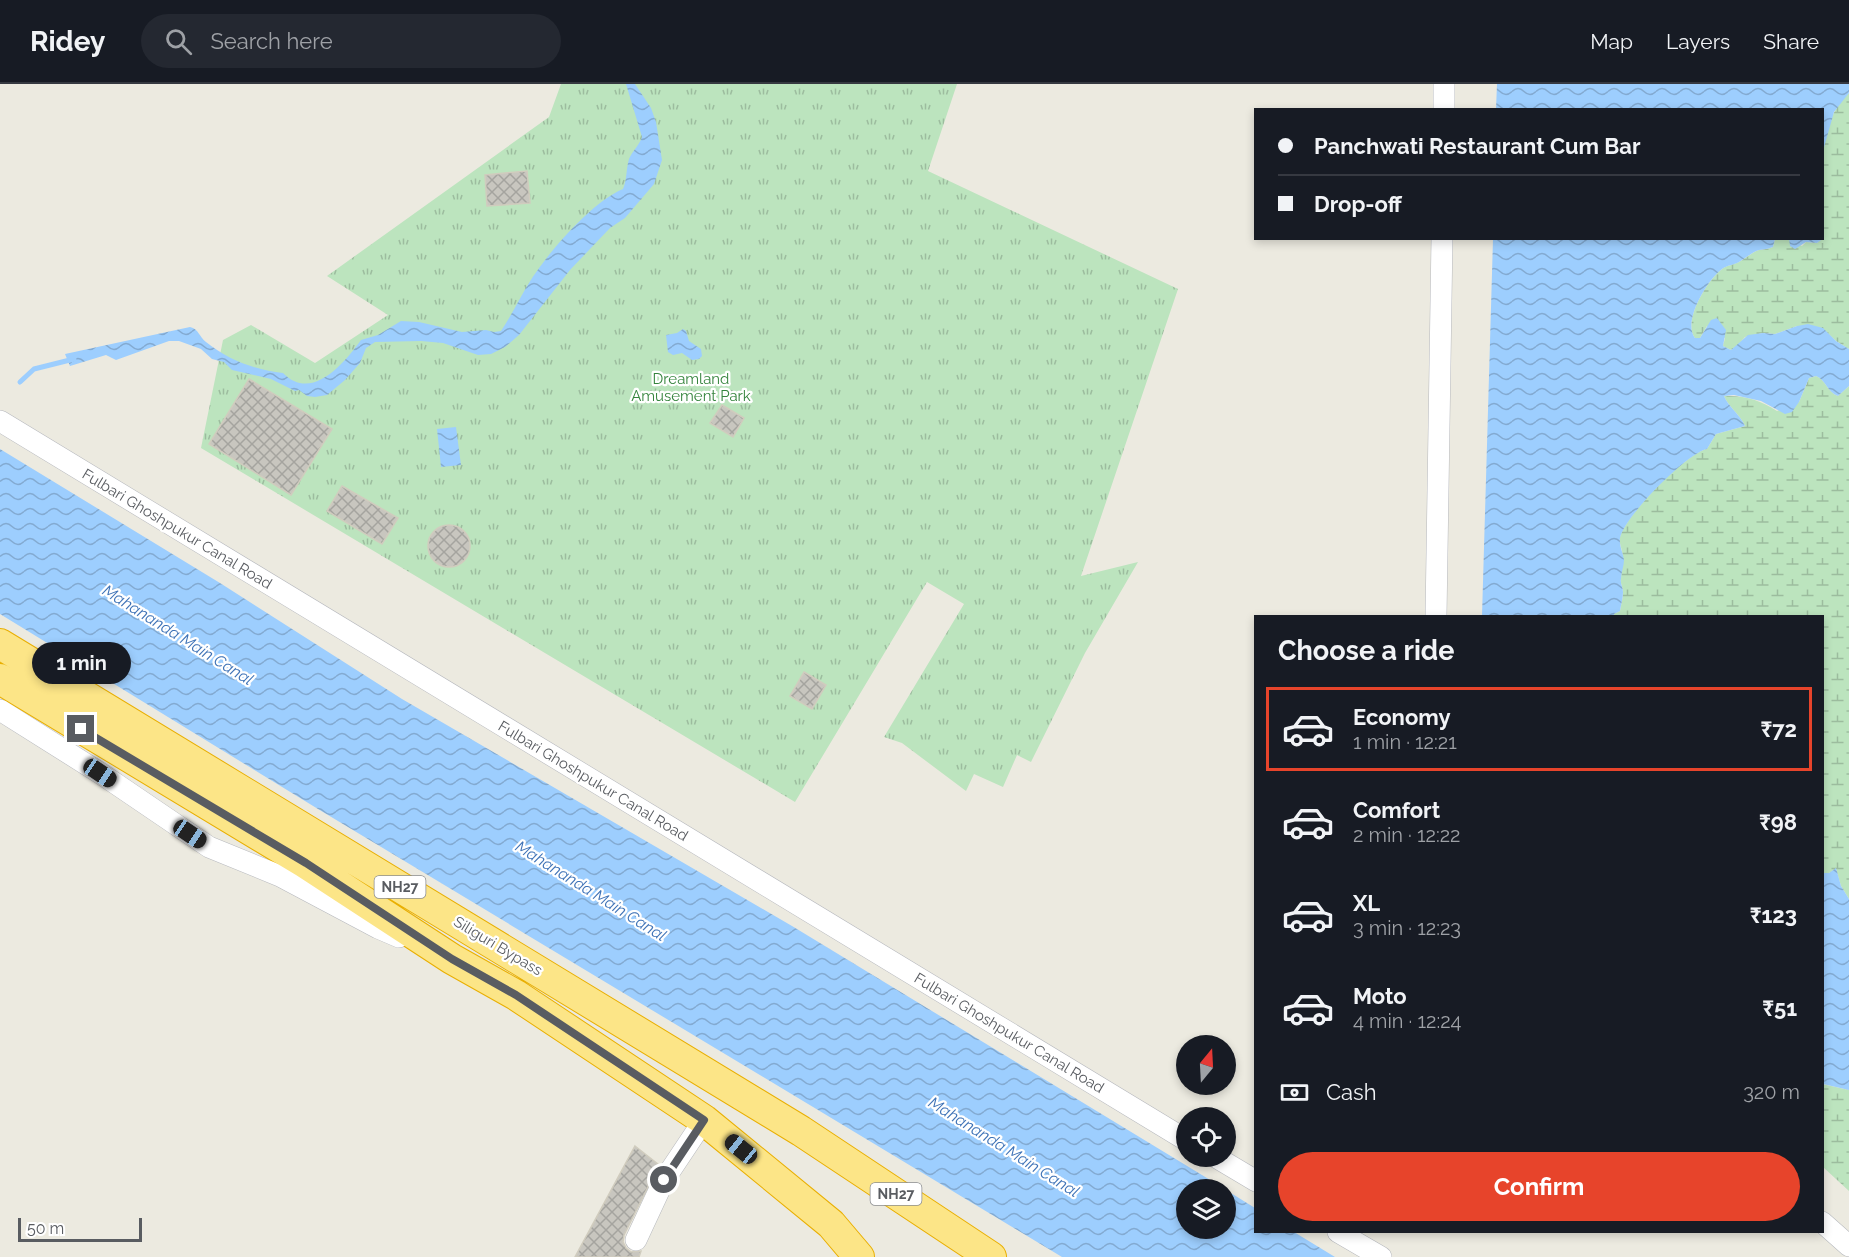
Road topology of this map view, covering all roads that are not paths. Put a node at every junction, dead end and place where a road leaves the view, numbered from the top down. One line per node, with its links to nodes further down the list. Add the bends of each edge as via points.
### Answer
1 (1444, 84): 2 (street)
2 (1444, 108)
3 (1442, 240): 5 (street)
4 (0, 421): 11 (street, Fulbari Ghoshpukur Canal Road)
5 (1437, 615)
6 (0, 644): 19 (highway, Siliguri Bypass / NH27, via 801,1131)
7 (0, 680): 9 (highway, NH27, via 306,863)
8 (0, 710): 9 (street, via 208,847 279,876 378,928)
9 (452, 959): 10 (highway, NH27, via 516,995)
10 (704, 1120): 16 (street, via 664,1180); 18 (highway, NH27, via 831,1224)
11 (1176, 1134)
12 (1232, 1167): 13 (street)
13 (1254, 1180)
14 (1824, 1224): 17 (street)
15 (1340, 1233): 20 (street)
16 (636, 1240)
17 (1849, 1245)
18 (860, 1257)
19 (992, 1257)
20 (1381, 1257)

